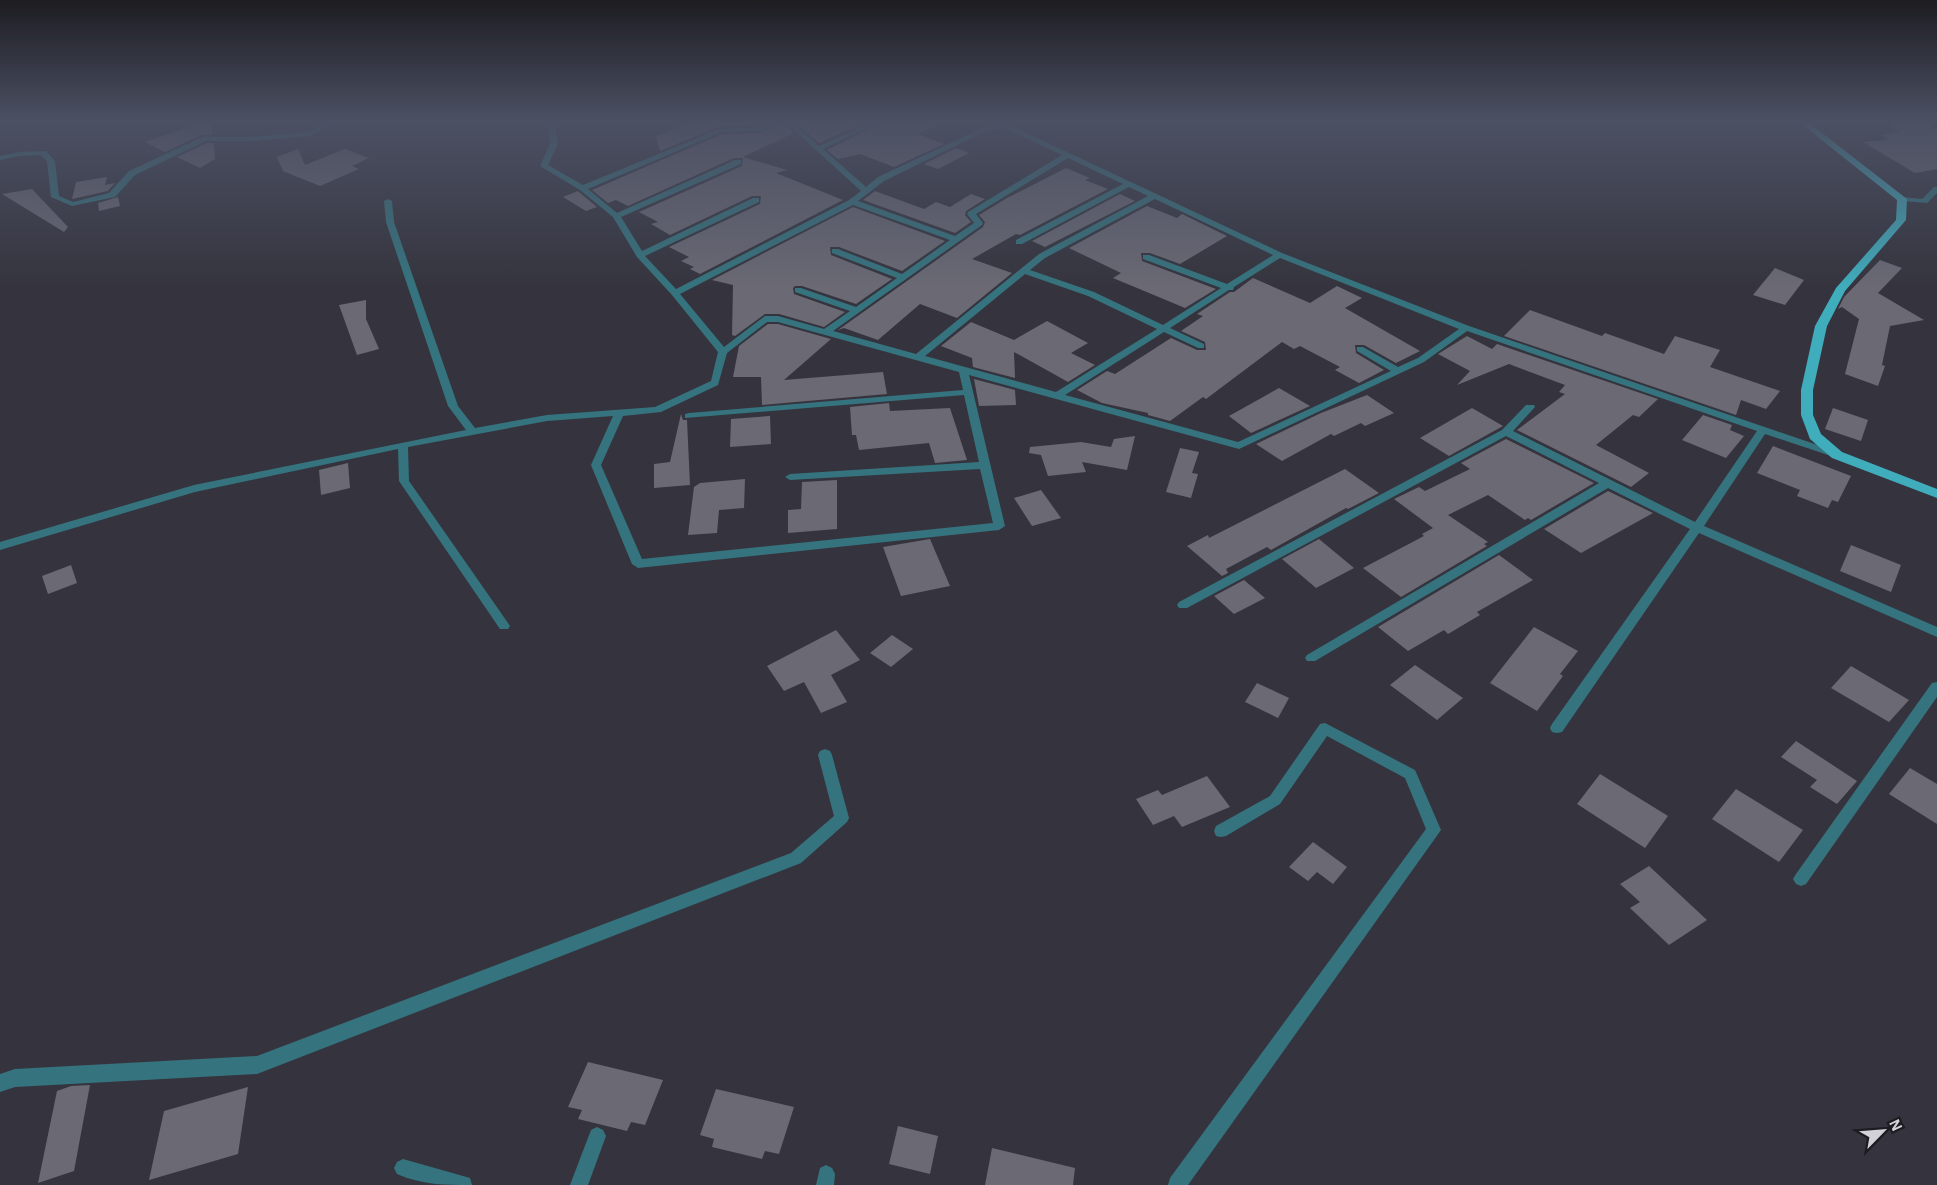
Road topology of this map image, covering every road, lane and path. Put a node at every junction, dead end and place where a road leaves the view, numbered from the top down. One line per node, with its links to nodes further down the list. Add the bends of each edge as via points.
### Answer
1 (53, 177): 2 (street, via 55,197 72,204 112,195)
2 (128, 177)
3 (564, 177): 12 (street)
4 (608, 177): 12 (street)
5 (703, 177): 20 (street)
6 (850, 177): 14 (street)
7 (885, 177): 14 (street)
8 (1031, 177): 21 (street, via 971,214 979,224)
9 (1111, 177): 11 (street)
10 (1874, 177): 16 (main road)
11 (1127, 185): 15 (street); 22 (street)
12 (583, 188): 20 (street)
13 (1937, 189): 16 (street, via 1924,201)
14 (866, 191): 19 (street)
15 (1153, 197): 25 (street); 27 (street, via 1042,256)
16 (1902, 199): 51 (main road, via 1900,220 1840,290 1821,326 1814,351 1806,415 1815,436)
17 (756, 200): 24 (street)
18 (388, 201): 48 (street, via 390,222 453,406)
19 (852, 202): 21 (street); 31 (street)
20 (616, 216): 24 (street)
21 (956, 239): 28 (street)
22 (1019, 242)
23 (835, 251): 28 (street)
24 (640, 255): 31 (street)
25 (1279, 255): 29 (street); 34 (street)
26 (1146, 257): 29 (street)
27 (1023, 271): 33 (street, via 1091,294); 39 (street)
28 (903, 277): 32 (street)
29 (1230, 288): 33 (street)
30 (798, 290): 32 (street)
31 (675, 294): 38 (street)
32 (857, 310): 35 (street)
33 (1164, 328): 36 (street); 43 (street)
34 (1466, 328): 41 (street); 47 (street)
35 (826, 332): 38 (street, via 765,319); 39 (street)
36 (1202, 346)
37 (1360, 349): 41 (street)
38 (723, 352): 45 (street, via 716,382 657,410)
39 (918, 357): 40 (street)
40 (963, 370): 42 (street); 43 (street)
41 (1398, 371): 43 (street, via 1239,446)
42 (969, 393): 46 (street); 52 (street)
43 (1057, 396)
44 (1530, 407): 49 (street)
45 (619, 413): 48 (street, via 547,418); 52 (street, via 596,465 638,564 999,526)
46 (689, 416)
47 (1763, 430): 51 (street); 56 (street)
48 (472, 432): 50 (street)
49 (1506, 432): 54 (street); 58 (street)
50 (403, 445): 57 (street, via 194,489); 59 (street, via 404,481)
51 (1837, 455): 55 (main road)
52 (985, 465): 53 (street)
53 (790, 477)
54 (1608, 483): 56 (street); 61 (street)
55 (1937, 494)
56 (1698, 528): 60 (street); 63 (street)
57 (0, 546)
58 (1183, 605)
59 (504, 626)
60 (1937, 632)
61 (1311, 658)
62 (1937, 687): 66 (street)
63 (1557, 728)
64 (825, 755): 67 (street, via 842,818 796,858 258,1065 15,1078)
65 (1221, 831): 72 (street, via 1275,800 1326,728 1410,774 1434,830)
66 (1801, 879)
67 (0, 1083)
68 (597, 1136): 71 (street)
69 (403, 1168): 70 (street)
70 (464, 1185)
71 (579, 1185)
72 (1177, 1185)

